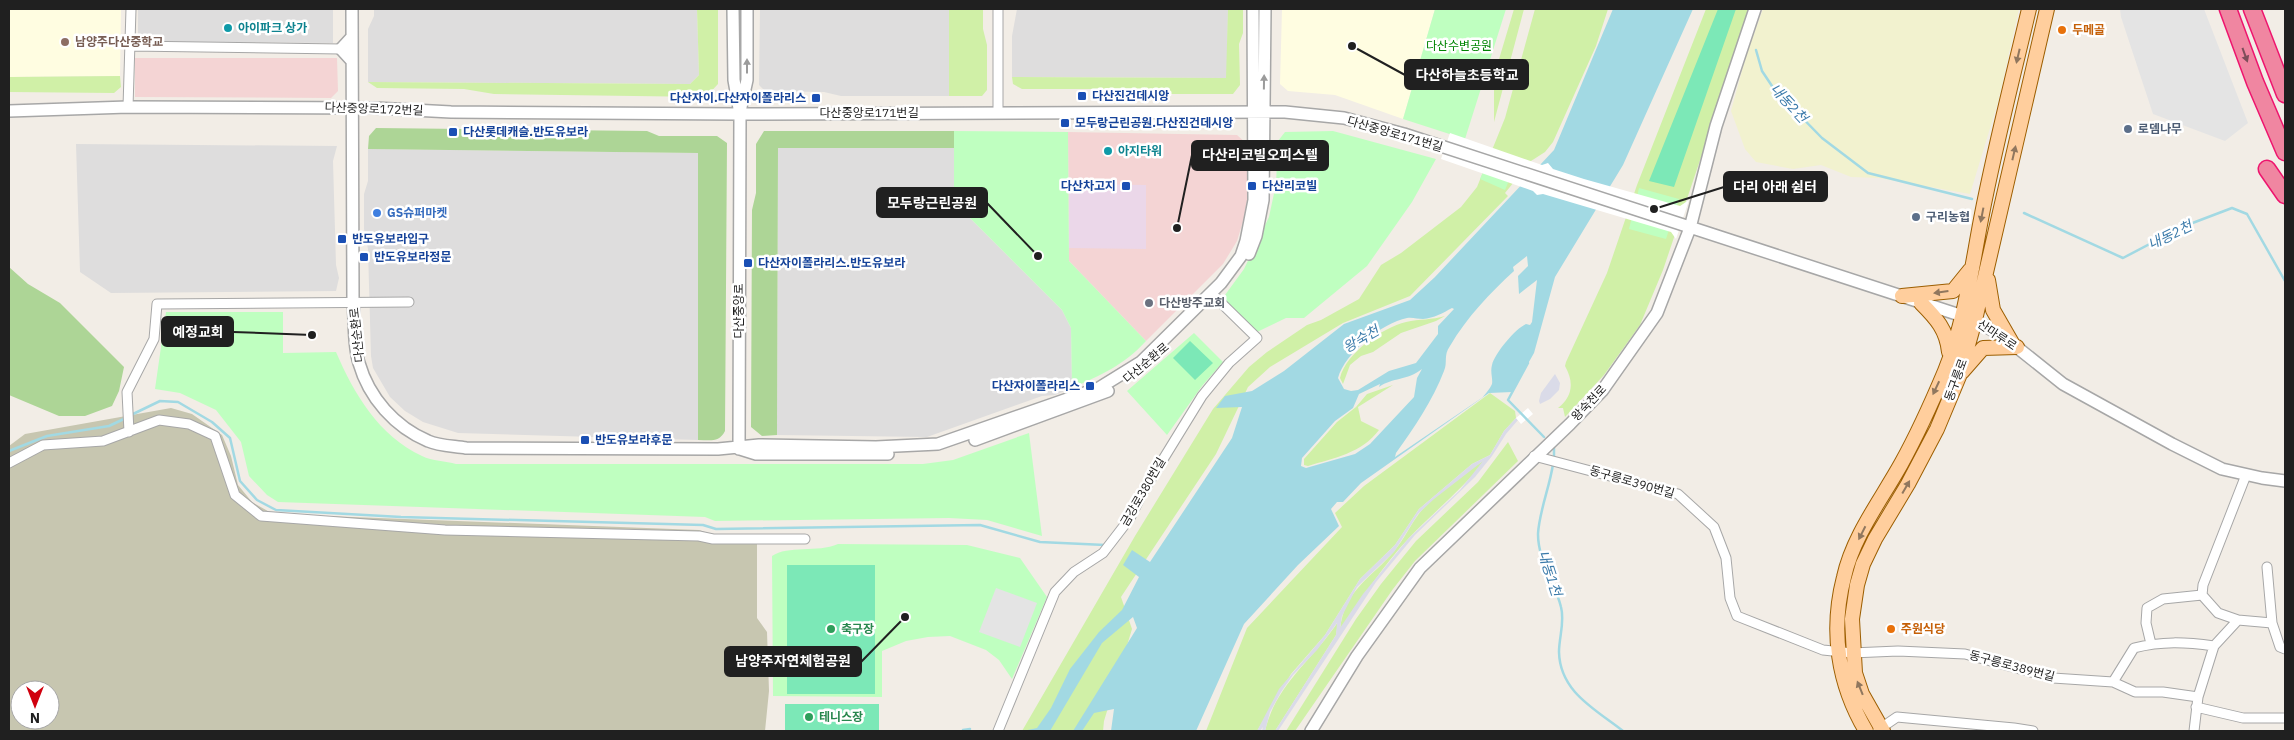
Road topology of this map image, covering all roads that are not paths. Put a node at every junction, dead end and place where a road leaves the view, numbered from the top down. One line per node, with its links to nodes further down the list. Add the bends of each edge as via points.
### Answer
1 (131, 9): 14 (street)
2 (352, 9): 13 (street, 다산순환로)
3 (733, 9): 23 (street, 다산중앙로, via 734,80)
4 (747, 9): 23 (street, 다산중앙로, one-way to 4, via 747,80)
5 (998, 9): 21 (street)
6 (1253, 9): 22 (street, 다산순환로)
7 (1264, 9): 22 (street, 다산순환로, one-way to 7)
8 (1755, 9): 27 (street, 왕숙천로)
9 (2029, 9): 29 (main road, 동구릉로, one-way to 29)
10 (2047, 9): 28 (main road, 동구릉로, one-way to 10)
11 (2228, 9): 24 (highway, one-way to 24, via 2254,82)
12 (2252, 9): 17 (highway)
13 (352, 37): 15 (street); 16 (street, 다산순환로)
14 (130, 46): 15 (street); 18 (street)
15 (341, 49): 16 (street)
16 (352, 61): 19 (street, 다산순환로)
17 (2285, 94)
18 (128, 108): 19 (street, 다산중앙로172번길); 20 (street, 다산중앙로172번길)
19 (352, 109): 23 (street, 다산중앙로172번길); 32 (street, 다산순환로)
20 (9, 111)
21 (998, 112): 22 (street, 다산중앙로171번길); 23 (street, 다산중앙로171번길)
22 (1258, 112): 27 (street, 다산중앙로171번길, via 1344,118 1404,134); 30 (street, 다산순환로, via 1251,225 1241,256)
23 (740, 114): 41 (street, 다산중앙로)
24 (2285, 152)
25 (2268, 169): 26 (highway)
26 (2285, 195)
27 (1685, 226): 31 (street, 산마루로); 42 (street, 왕숙천로, via 1657,314 1602,391)
28 (1988, 267): 36 (main road, 동구릉로); 37 (main road, via 1993,310)
29 (1971, 270): 31 (main road, one-way to 31, via 1953,291); 35 (main road, 동구릉로)
30 (1214, 296): 41 (street, 다산순환로, via 1151,362 1118,386 1075,405 952,448 858,456 756,454); 61 (street, 금강로380번길, via 1257,338 1228,364 1202,396 1130,518 1103,553 1074,572 1055,592)
31 (1902, 296): 34 (street, 산마루로)
32 (354, 302): 33 (street); 40 (street, via 157,304 154,339 127,392); 41 (street, 다산순환로, via 358,362 368,386 381,407 398,423 429,442 466,448)
33 (408, 302)
34 (1921, 302): 35 (street, 산마루로); 38 (main road, via 1940,323 1948,339)
35 (1962, 316): 36 (street, 산마루로); 38 (main road, 동구릉로)
36 (1975, 320): 37 (street, 산마루로); 39 (main road, 동구릉로)
37 (2014, 345): 39 (main road, via 1983,348); 44 (street, 산마루로, via 2088,400 2206,462)
38 (1949, 357): 54 (main road, 동구릉로, one-way to 54, via 1902,463 1860,535 1844,576)
39 (1960, 374): 55 (main road, 동구릉로, one-way to 39, via 1852,619 1863,564 1937,429)
40 (129, 432): 43 (street, via 103,441 43,445); 46 (street, via 159,420 189,424 215,436 235,495 261,516 445,530)
41 (738, 449)
42 (1534, 456): 54 (street, 동구릉로390번길, via 1678,494 1714,526 1726,558 1730,598 1737,616 1823,650); 62 (street, 왕숙천로, via 1420,568 1358,656)
43 (9, 463)
44 (2246, 475): 45 (street, 산마루로); 48 (street, via 2203,585)
45 (2285, 481)
46 (805, 539)
47 (2267, 567): 50 (street)
48 (2202, 595): 49 (street, via 2218,613); 51 (street, via 2163,598 2147,608 2146,623)
49 (2238, 620): 50 (street); 52 (street)
50 (2272, 623): 53 (street, via 2280,647)
51 (2151, 644): 52 (street, via 2190,642); 56 (street, via 2134,648)
52 (2214, 646): 57 (street)
53 (2285, 649)
54 (1837, 652): 55 (street, 동구릉로390번길); 63 (main road, 동구릉로, via 1853,709)
55 (1852, 653): 56 (street, 동구릉로389번길, via 1965,654 2053,678); 60 (main road, 동구릉로, one-way to 55, via 1854,673)
56 (2113, 682): 57 (street, 동구릉로389번길, via 2135,692)
57 (2198, 697): 58 (street)
58 (2196, 707): 59 (street, via 2243,718); 65 (street)
59 (2285, 718)
60 (1880, 730): 64 (street, via 1897,717)
61 (998, 731)
62 (1311, 731)
63 (1866, 731)
64 (2033, 731)
65 (2194, 731)

